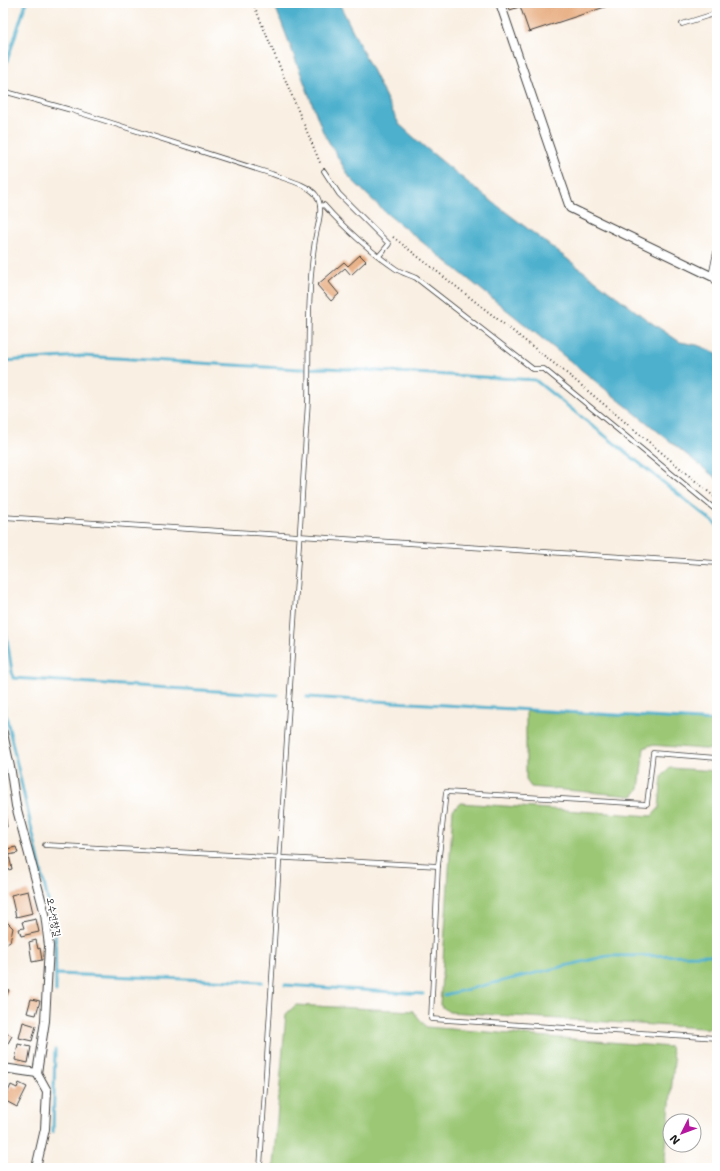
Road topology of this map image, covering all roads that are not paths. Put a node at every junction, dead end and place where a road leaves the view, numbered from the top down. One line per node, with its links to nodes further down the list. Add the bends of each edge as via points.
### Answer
1 (500, 3): 9 (street, via 570,208)
2 (717, 13): 3 (lane)
3 (682, 24)
4 (3, 91): 6 (lane, via 272,174 311,191 316,195)
5 (324, 171): 8 (lane, via 339,194 389,244)
6 (320, 206): 8 (lane, via 324,205); 13 (lane, via 310,283 308,386)
7 (717, 247): 9 (lane)
8 (379, 256): 11 (lane, via 397,270 416,278 533,369 544,369)
9 (711, 276): 10 (lane)
10 (717, 285)
11 (717, 511)
12 (3, 517): 13 (lane)
13 (299, 536): 14 (lane); 18 (lane)
14 (717, 563)
15 (3, 733): 22 (street, 오수선창길, via 16,806 45,914 49,946 45,1021)
16 (717, 758): 19 (lane, via 652,753 647,804 446,792)
17 (46, 845): 18 (lane)
18 (279, 858): 19 (lane); 24 (lane)
19 (438, 866): 20 (lane, via 431,1019)
20 (717, 1038)
21 (3, 1068): 22 (street)
22 (37, 1073): 23 (street, via 47,1091 46,1129)
23 (36, 1168)
24 (260, 1168)

